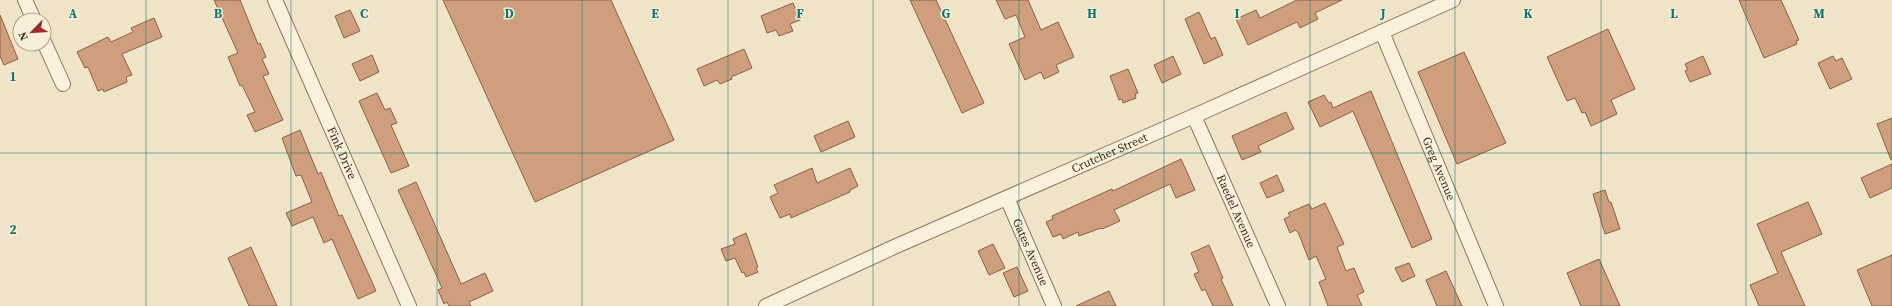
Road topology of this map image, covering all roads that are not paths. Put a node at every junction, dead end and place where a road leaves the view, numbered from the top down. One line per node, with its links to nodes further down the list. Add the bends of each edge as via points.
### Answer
1 (25, 0): 4 (street)
2 (276, 0): 10 (street, Fink Drive)
3 (1453, 0): 5 (street, Crutcher Street)
4 (30, 12)
5 (1382, 32): 8 (street, Crutcher Street); 14 (street, Greg Avenue)
6 (49, 52): 7 (street)
7 (63, 84)
8 (1194, 116): 9 (street, Crutcher Street); 13 (street, Raedel Avenue)
9 (1007, 198): 11 (street, Crutcher Street); 12 (street, Gates Avenue)
10 (409, 306)
11 (766, 306)
12 (1054, 306)
13 (1278, 306)
14 (1496, 306)

